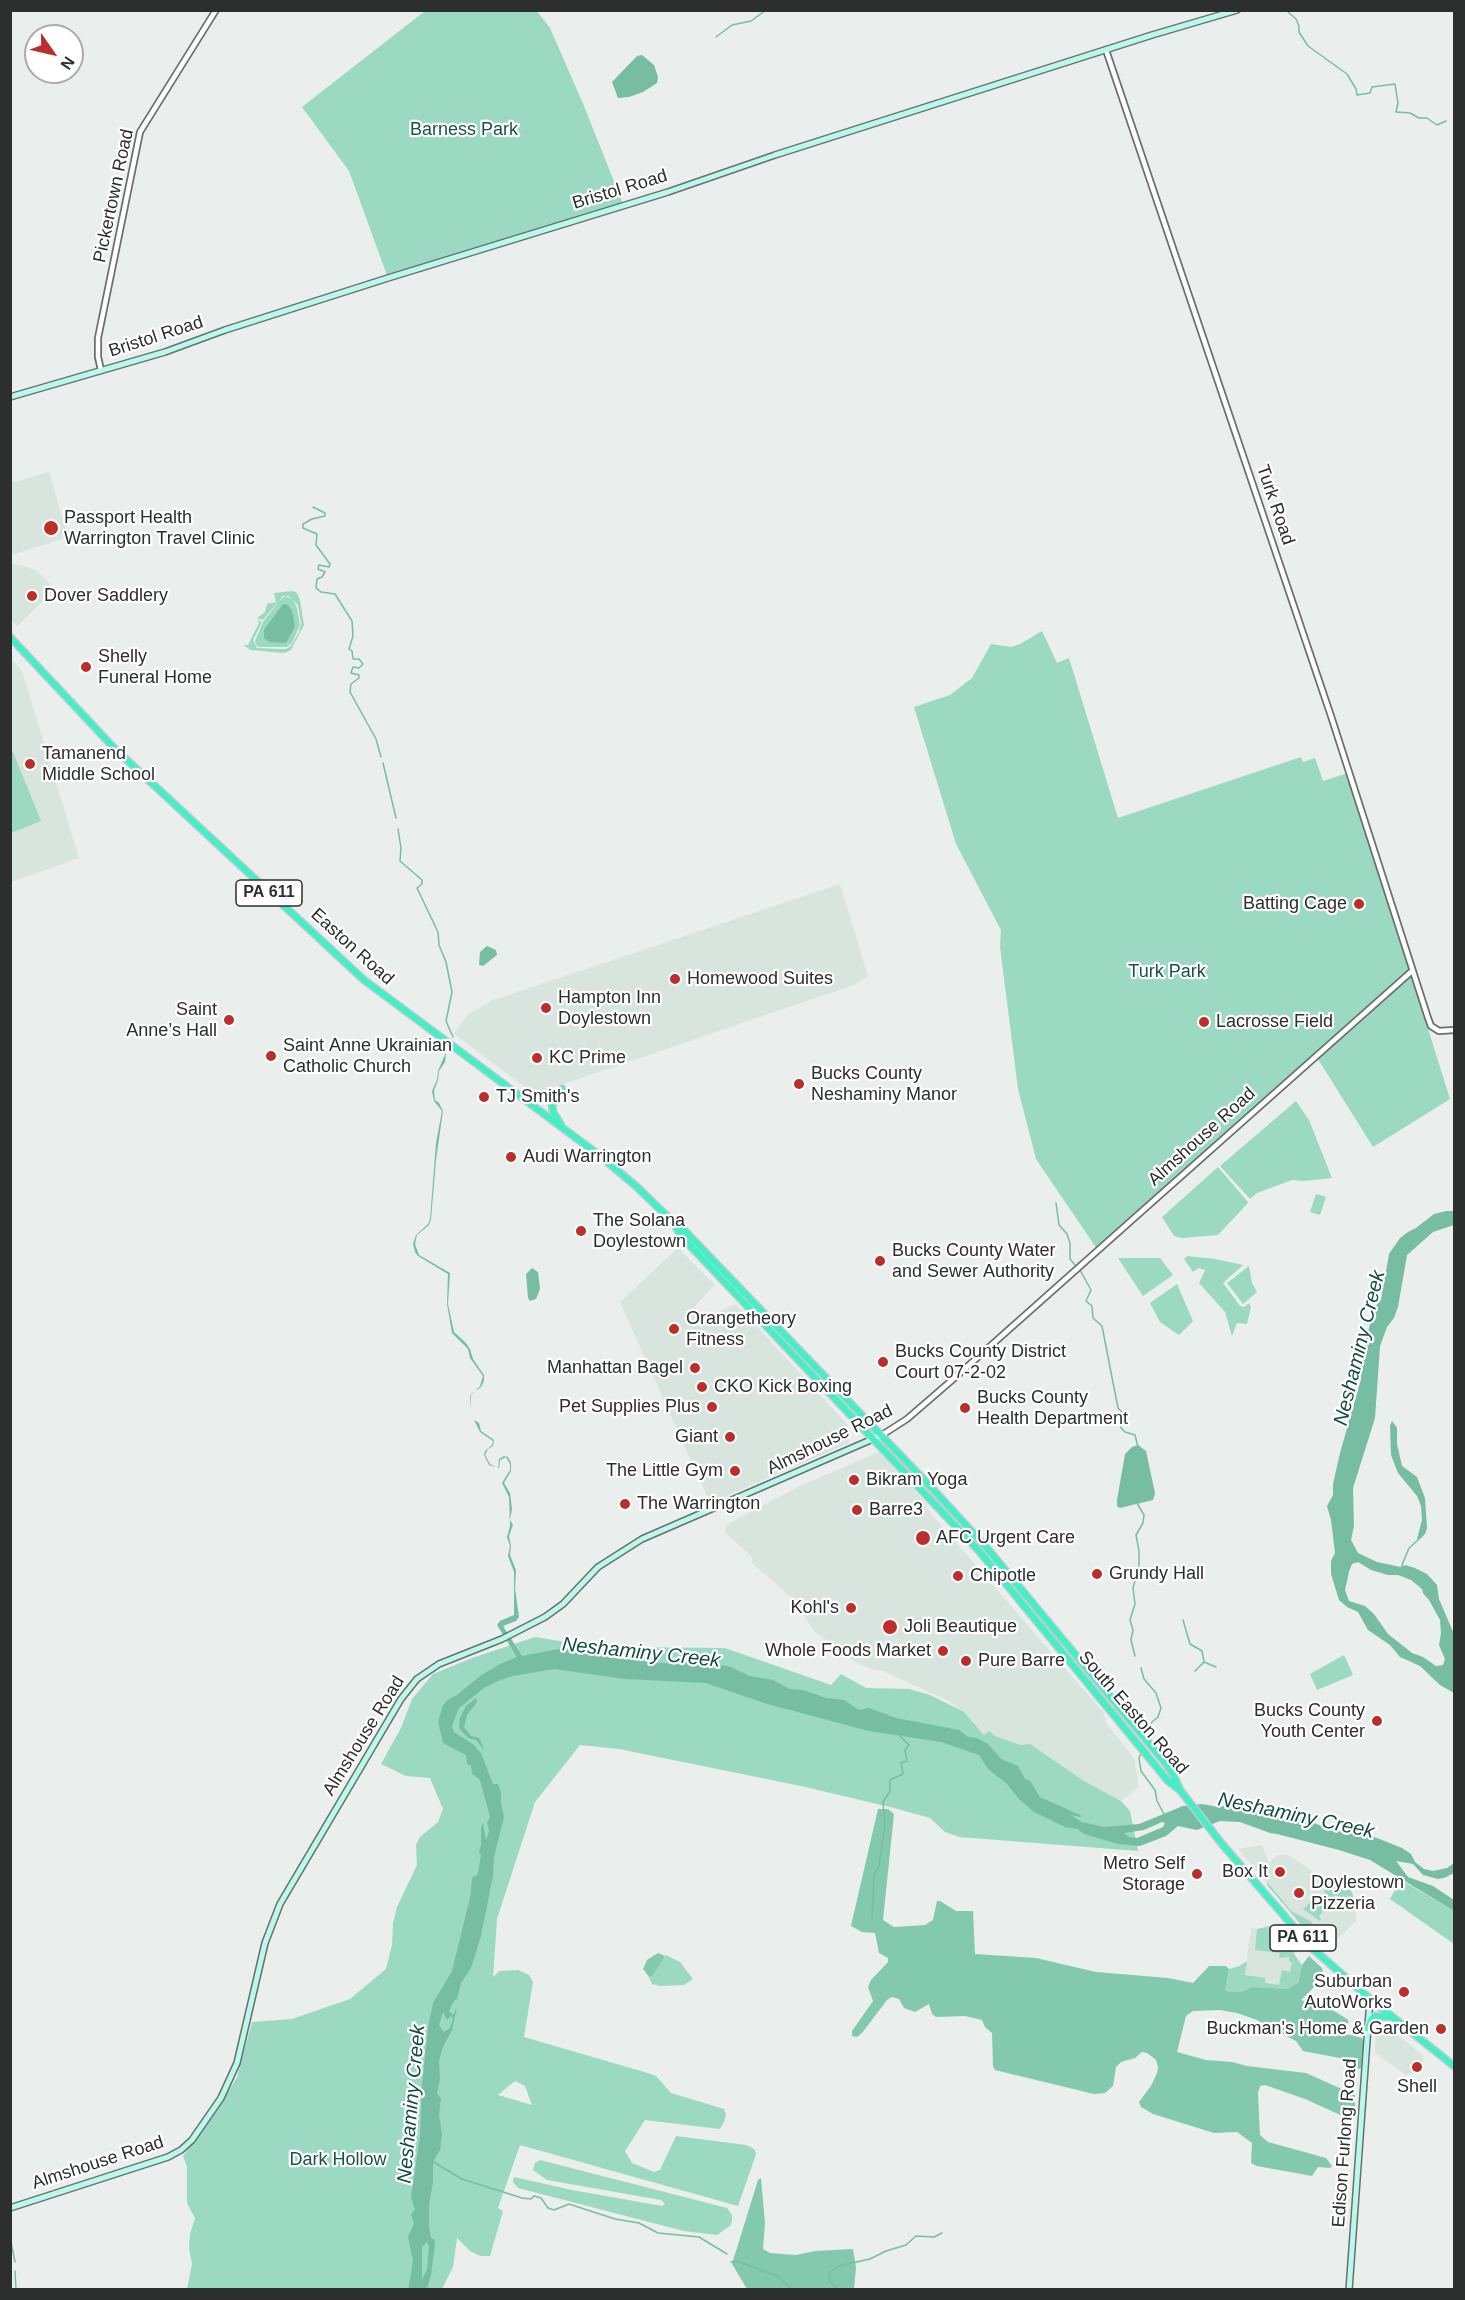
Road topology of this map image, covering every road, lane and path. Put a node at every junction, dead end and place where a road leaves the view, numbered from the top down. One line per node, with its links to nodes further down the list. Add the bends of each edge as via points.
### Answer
1 (216, 10): 4 (street, Pickertown Road, via 140,132 98,338)
2 (1237, 10): 3 (main road, Bristol Road)
3 (1106, 50): 4 (main road, Bristol Road); 7 (street, Turk Road, via 1331,716)
4 (101, 370): 5 (main road, Bristol Road)
5 (10, 397)
6 (10, 638): 10 (highway, Easton Road / PA 611, via 118,752 364,980)
7 (1412, 971): 8 (street, via 1431,1026); 12 (street, Almshouse Road, via 907,1419)
8 (1455, 1030)
9 (562, 1089): 10 (highway, via 552,1103)
10 (563, 1128): 11 (highway, Easton Road / PA 611, via 617,1170)
11 (674, 1223): 12 (highway, Easton Road / PA 611, via 734,1279); 13 (highway, Easton Road / PA 611, via 680,1235)
12 (882, 1436): 13 (main road, Almshouse Road); 14 (highway, South Easton Road / PA 611, via 1038,1609 1167,1765)
13 (874, 1439): 14 (highway, South Easton Road / PA 611, via 979,1551 1168,1781); 19 (main road, Almshouse Road, via 642,1539 598,1567 555,1610 434,1667 413,1683 280,1904 265,1943 237,2063 192,2140 168,2157)
14 (1182, 1793): 15 (highway, South Easton Road / PA 611, via 1312,1948)
15 (1370, 1999): 16 (highway, South Easton Road / PA 611); 17 (main road, Edison Furlong Road)
16 (1396, 2020): 17 (highway, via 1378,2015); 18 (highway, South Easton Road / PA 611)
17 (1368, 2028): 20 (main road, Edison Furlong Road)
18 (1455, 2066)
19 (10, 2208)
20 (1349, 2289)

